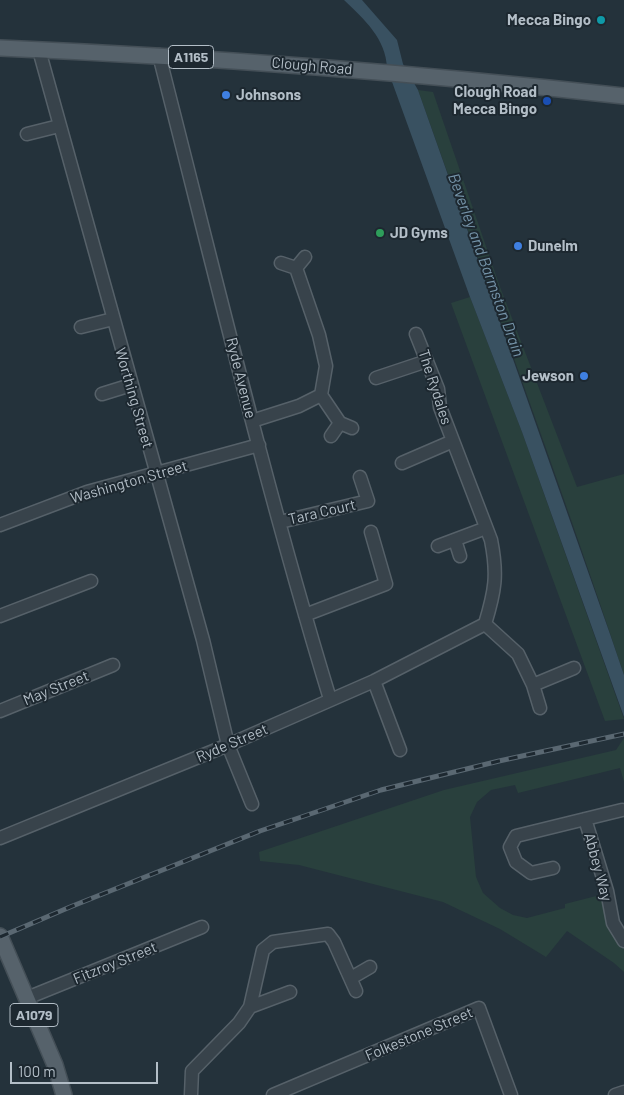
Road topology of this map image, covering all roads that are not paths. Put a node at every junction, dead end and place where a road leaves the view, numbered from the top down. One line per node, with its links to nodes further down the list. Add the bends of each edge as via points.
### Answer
1 (0, 48): 2 (main road, Clough Road / A1165)
2 (39, 50): 3 (main road, Clough Road / A1165); 5 (street, Worthing Street)
3 (160, 55): 4 (main road, Clough Road / A1165, via 414,74); 18 (street, Ryde Avenue)
4 (624, 96)
5 (59, 126): 6 (street); 10 (street, Worthing Street)
6 (26, 134)
7 (305, 257): 9 (street)
8 (281, 263): 9 (street)
9 (296, 268): 17 (street, via 326,366)
10 (112, 319): 11 (street); 15 (street, Worthing Street)
11 (80, 327)
12 (416, 334): 13 (street, The Rydales)
13 (427, 361): 14 (street); 22 (street, The Rydales)
14 (376, 378)
15 (131, 385): 16 (street); 25 (street, Worthing Street)
16 (102, 394)
17 (321, 395): 18 (street, via 299,406); 19 (street)
18 (252, 421): 23 (street, Ryde Avenue)
19 (340, 423): 20 (street); 21 (street)
20 (352, 428)
21 (331, 436)
22 (453, 441): 24 (street, The Rydales); 29 (street, The Rydales)
23 (259, 445): 25 (street, Washington Street); 27 (street, Ryde Avenue)
24 (402, 463)
25 (156, 474): 28 (street, Washington Street, via 87,492); 45 (street, Worthing Street, via 203,640)
26 (360, 477): 27 (street, Tara Court, via 368,501)
27 (280, 522): 35 (street, Ryde Avenue)
28 (0, 525)
29 (486, 528): 31 (street); 37 (street, The Rydales, via 494,558 496,588)
30 (372, 532): 35 (street, via 386,584)
31 (455, 540): 32 (street); 33 (street)
32 (438, 546)
33 (460, 556)
34 (91, 581): 36 (street)
35 (305, 615): 42 (street, Ryde Avenue)
36 (0, 616)
37 (485, 624): 40 (street, Ryde Street); 41 (street, via 518,654)
38 (113, 665): 44 (street, May Street)
39 (574, 668): 41 (street)
40 (374, 681): 42 (street, Ryde Street); 46 (street)
41 (533, 686): 43 (street)
42 (330, 699): 45 (street, Ryde Street)
43 (540, 708)
44 (0, 711)
45 (228, 745): 47 (street, Worthing Street); 50 (street, Ryde Street)
46 (400, 750)
47 (252, 804)
48 (622, 810): 49 (street, Abbey Way)
49 (586, 819): 51 (street, Abbey Way, via 516,836 510,847 516,862 531,873); 54 (street, Abbey Way, via 613,923)
50 (0, 838)
51 (553, 868)
52 (202, 927): 59 (street, Fitzroy Street)
53 (0, 936): 59 (main road, A1079)
54 (624, 941)
55 (370, 967): 56 (street)
56 (351, 978): 57 (street); 60 (street, via 328,934 272,942 263,950)
57 (356, 991)
58 (290, 992): 60 (street)
59 (26, 998): 62 (main road, A1079, via 55,1065)
60 (250, 1007): 63 (street, via 239,1023 192,1071)
61 (624, 1092): 66 (street)
62 (64, 1095)
63 (191, 1095)
64 (272, 1095): 65 (street, Folkestone Street, via 479,1008)
65 (511, 1095)
66 (615, 1095)

